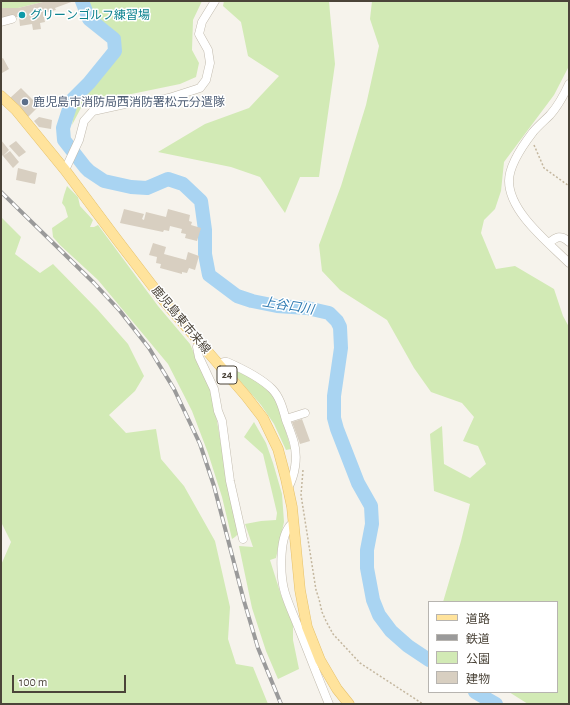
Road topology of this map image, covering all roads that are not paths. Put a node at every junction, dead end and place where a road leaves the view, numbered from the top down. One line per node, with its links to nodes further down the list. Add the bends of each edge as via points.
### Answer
1 (215, 1): 6 (street, via 202,22 199,34 208,50 210,63 206,80 200,88 169,98 93,111 84,121 79,140)
2 (12, 19): 3 (street)
3 (1, 22)
4 (569, 84): 8 (street, via 557,106 529,138 514,162 509,180 516,205)
5 (1, 96): 6 (main road, 鹿児島東市来線 / 24, via 16,110)
6 (65, 170): 10 (main road, 鹿児島東市来線 / 24, via 164,301)
7 (569, 242): 8 (street, via 558,237)
8 (549, 243): 9 (street)
9 (569, 263)
10 (199, 342): 11 (main road, 鹿児島東市来線 / 24); 16 (street, via 199,357 214,390 222,421 230,481)
11 (218, 364): 13 (street, via 227,362 267,385 278,397); 14 (main road, 鹿児島東市来線 / 24, via 262,418 278,449)
12 (304, 413): 13 (street)
13 (286, 419): 14 (street, via 294,444 295,457 292,481)
14 (288, 488): 15 (main road, 鹿児島東市来線 / 24)
15 (293, 522): 17 (street, via 283,544 281,576 284,593); 18 (main road, 鹿児島東市来線 / 24, via 300,590 307,627 320,660)
16 (244, 539)
17 (329, 704)
18 (349, 704)

